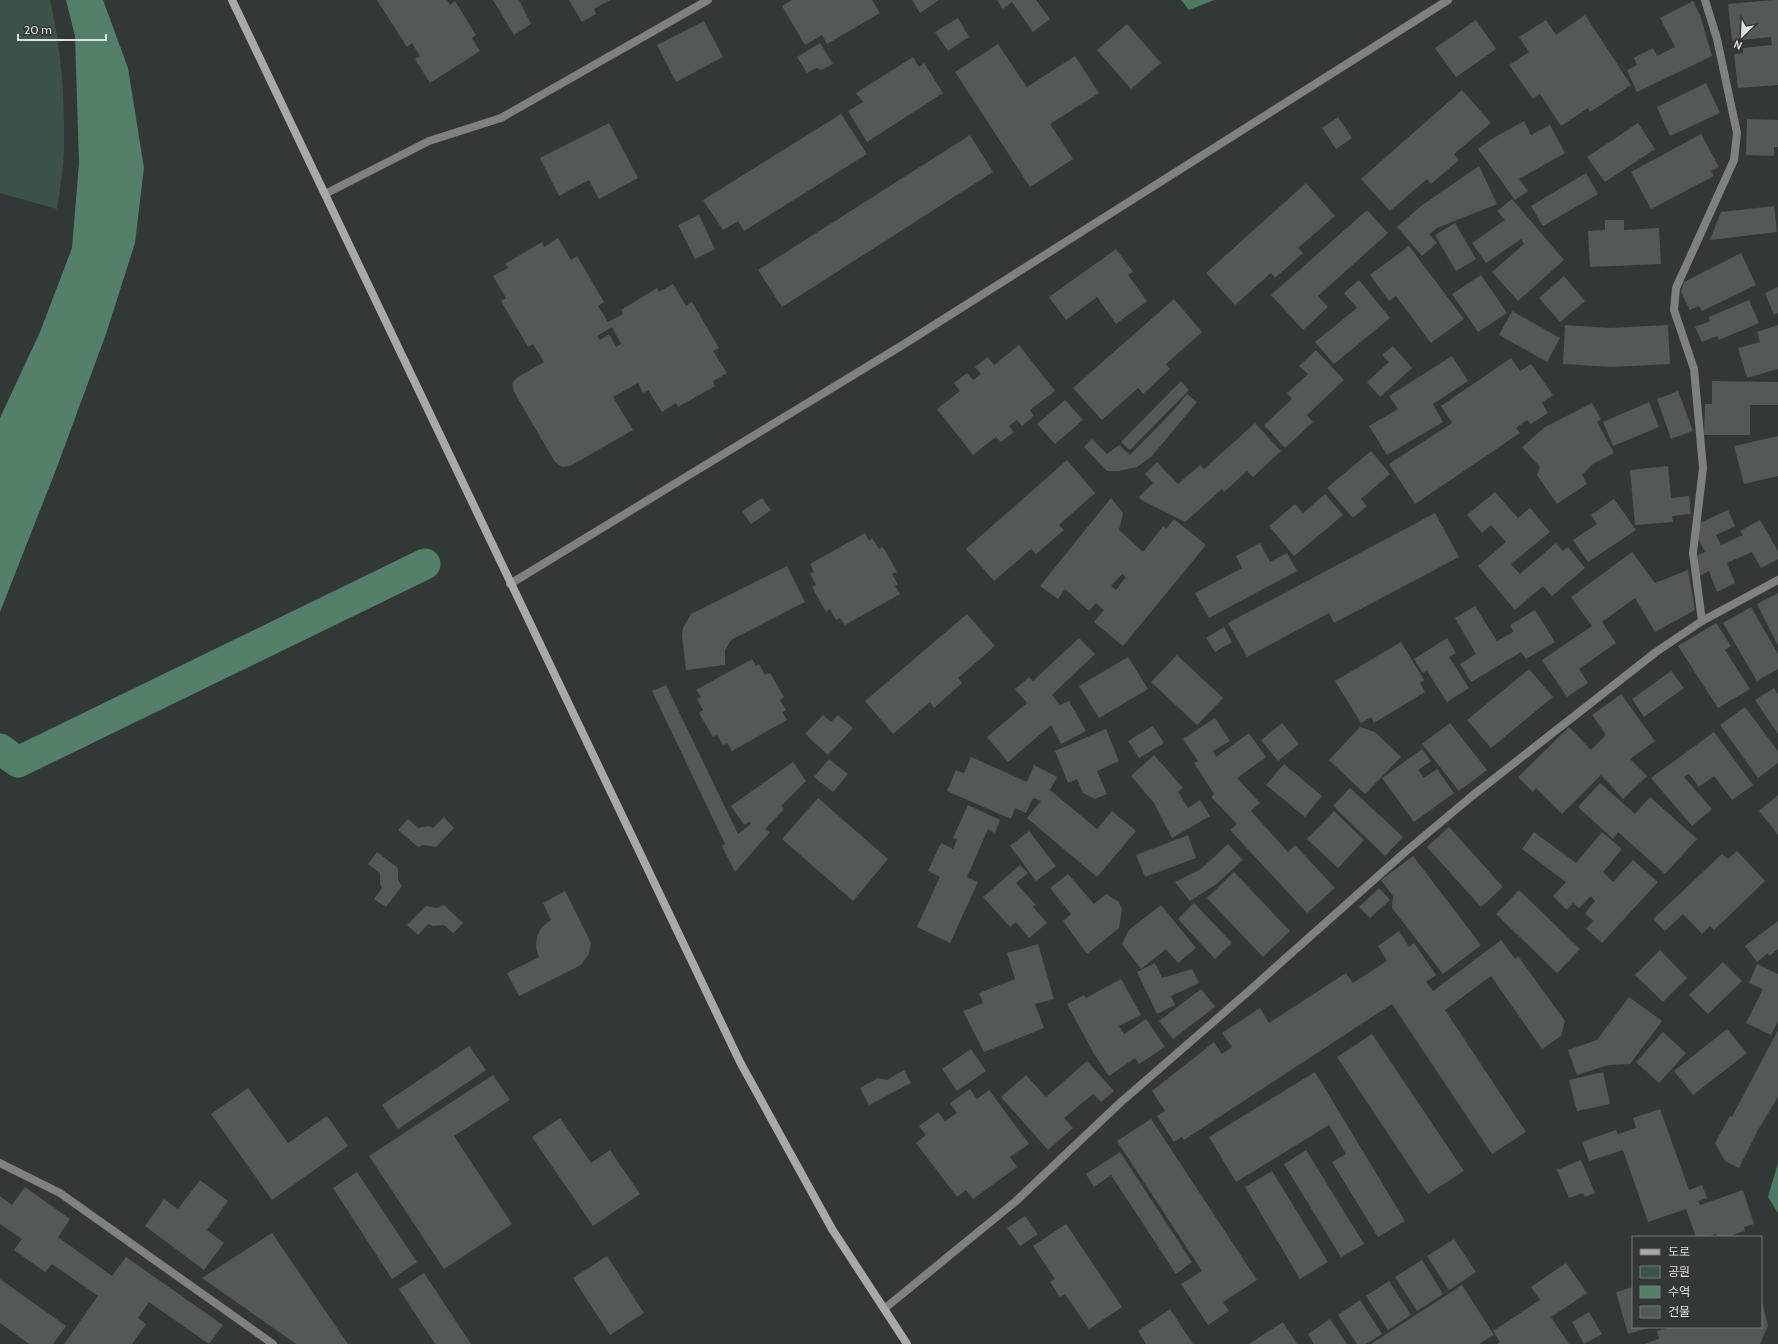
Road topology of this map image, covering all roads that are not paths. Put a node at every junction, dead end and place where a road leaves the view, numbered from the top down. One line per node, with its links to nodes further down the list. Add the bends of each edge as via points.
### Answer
1 (232, 0): 5 (main road)
2 (708, 0): 5 (street, via 501,118 429,141)
3 (1448, 0): 7 (street, via 901,346)
4 (1705, 0): 8 (street, via 1717,39 1737,133 1734,160 1676,288 1674,310 1695,376 1703,468 1693,553)
5 (325, 194): 7 (main road)
6 (1778, 580): 8 (street)
7 (510, 584): 10 (main road, via 740,1062 832,1229)
8 (1702, 621): 10 (street, via 1656,652 1472,796 1404,853 1121,1102 1016,1201)
9 (0, 1163): 11 (street, via 60,1193)
10 (884, 1309): 12 (main road)
11 (273, 1344)
12 (907, 1344)

